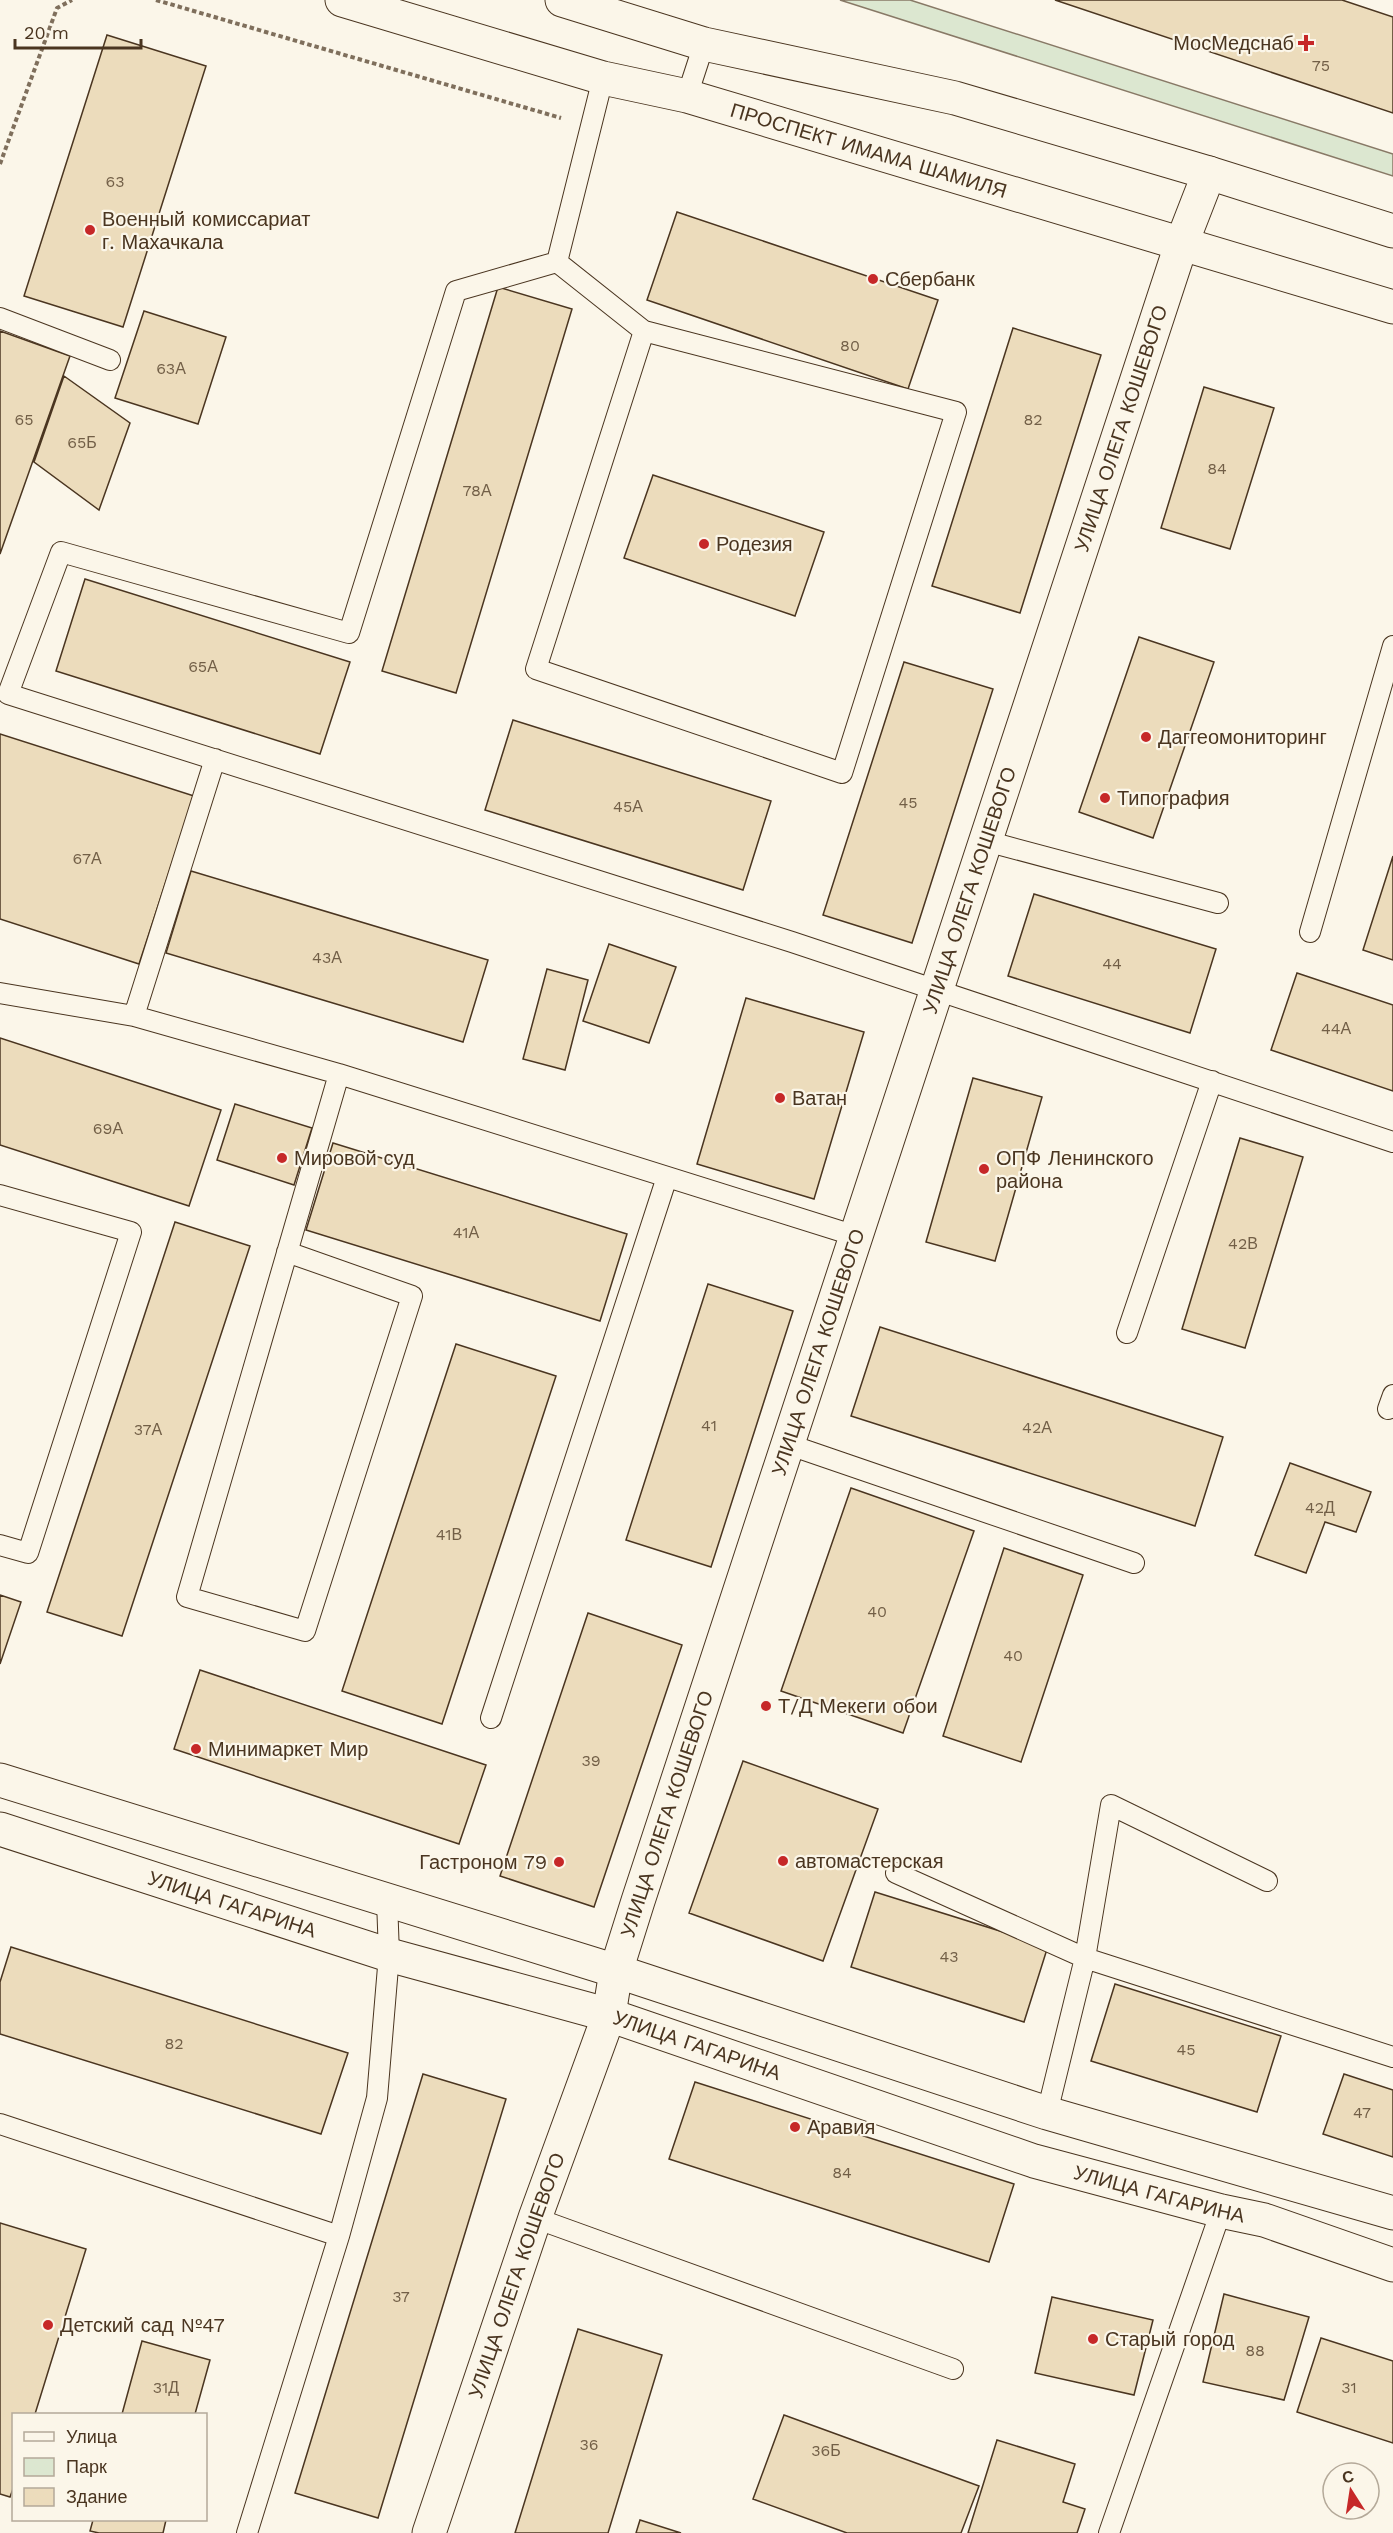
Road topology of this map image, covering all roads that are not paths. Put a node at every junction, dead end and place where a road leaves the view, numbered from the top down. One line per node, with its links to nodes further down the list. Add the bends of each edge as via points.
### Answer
1 (342, 0): 4 (main road, ПРОСПЕКТ ИМАМА ШАМИЛЯ)
2 (562, 0): 3 (main road)
3 (704, 44): 5 (lane); 6 (main road, via 955,98)
4 (603, 78): 5 (main road, ПРОСПЕКТ ИМАМА ШАМИЛЯ); 9 (lane)
5 (687, 96): 8 (main road, ПРОСПЕКТ ИМАМА ШАМИЛЯ)
6 (1209, 173): 7 (main road); 8 (main road, УЛИЦА ОЛЕГА КОШЕВОГО)
7 (1393, 231)
8 (1181, 245): 10 (main road, ПРОСПЕКТ ИМАМА ШАМИЛЯ); 16 (main road, УЛИЦА ОЛЕГА КОШЕВОГО)
9 (558, 262): 12 (lane); 15 (lane, via 456,291 349,633 61,552 8,694)
10 (1393, 307)
11 (0, 318): 13 (lane)
12 (644, 331): 12 (lane, via 536,669 842,773 956,411)
13 (110, 360)
14 (1393, 646): 18 (lane)
15 (215, 759): 19 (lane); 21 (lane)
16 (986, 841): 17 (lane); 19 (main road, УЛИЦА ОЛЕГА КОШЕВОГО)
17 (1218, 903)
18 (1310, 932)
19 (937, 990): 23 (lane); 27 (main road, УЛИЦА ОЛЕГА КОШЕВОГО)
20 (0, 993): 21 (lane)
21 (134, 1016): 22 (lane)
22 (339, 1074): 25 (lane); 28 (lane)
23 (1212, 1081): 24 (lane); 29 (lane)
24 (1393, 1142)
25 (667, 1177): 27 (lane); 33 (lane)
26 (0, 1195): 31 (lane, via 131,1232 28,1553)
27 (856, 1236): 30 (main road, УЛИЦА ОЛЕГА КОШЕВОГО)
28 (287, 1252): 28 (lane, via 187,1598 305,1631 412,1296)
29 (1127, 1333)
30 (787, 1444): 32 (lane); 41 (main road, УЛИЦА ОЛЕГА КОШЕВОГО)
31 (0, 1545)
32 (1134, 1563)
33 (491, 1718)
34 (2, 1788): 38 (main road)
35 (0, 1829): 39 (main road, УЛИЦА ГАГАРИНА)
36 (896, 1874): 40 (lane)
37 (1267, 1881): 40 (lane, via 1111,1805)
38 (387, 1900): 39 (lane); 41 (main road)
39 (389, 1955): 42 (main road, УЛИЦА ГАГАРИНА); 49 (lane, via 377,2098)
40 (1084, 1958): 43 (lane); 44 (lane)
41 (616, 1971): 42 (main road, УЛИЦА ОЛЕГА КОШЕВОГО); 44 (main road)
42 (609, 2015): 46 (main road, УЛИЦА ГАГАРИНА, via 1034,2161); 48 (main road, УЛИЦА ОЛЕГА КОШЕВОГО)
43 (1393, 2056)
44 (1047, 2113): 47 (main road)
45 (0, 2124): 49 (lane)
46 (1221, 2211): 50 (main road, УЛИЦА ГАГАРИНА, via 1264,2220); 54 (lane)
47 (1393, 2212)
48 (535, 2218): 51 (lane); 53 (main road, УЛИЦА ОЛЕГА КОШЕВОГО)
49 (339, 2236): 52 (lane)
50 (1393, 2265)
51 (953, 2369)
52 (247, 2533)
53 (429, 2533)
54 (1109, 2533)

